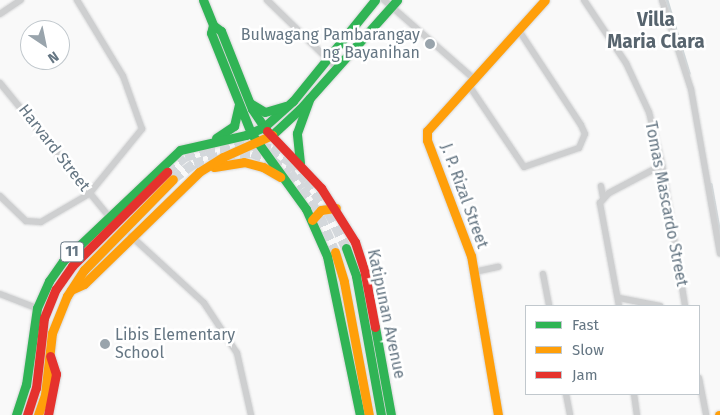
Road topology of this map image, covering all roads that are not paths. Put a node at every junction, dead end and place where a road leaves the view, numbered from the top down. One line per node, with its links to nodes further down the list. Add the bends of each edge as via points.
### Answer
1 (21, 0): 11 (street)
2 (78, 0): 32 (street, via 123,76 142,129)
3 (202, 0): 12 (main road, Katipunan Avenue)
4 (267, 0): 14 (street)
5 (375, 0): 14 (main road)
6 (384, 0): 10 (street)
7 (545, 0): 13 (main road, J. P. Rizal Street)
8 (584, 0): 27 (street, Tomas Mascardo Street, via 626,63 642,94)
9 (662, 0): 43 (street, via 691,90)
10 (394, 3): 15 (main road); 16 (street)
11 (0, 14)
12 (214, 26): 19 (main road, Katipunan Avenue, via 221,31); 21 (main road, Katipunan Avenue, via 211,33)
13 (518, 29): 16 (main road, J. P. Rizal Street); 16 (street, via 581,125 585,134 578,148 524,167)
14 (326, 57): 15 (street); 20 (main road)
15 (336, 68): 18 (main road)
16 (471, 81): 45 (main road, J. P. Rizal Street, via 431,124 426,140 463,228)
17 (0, 83): 32 (street, Harvard Street)
18 (310, 98): 24 (main road); 28 (main road, via 297,133 297,154)
19 (248, 102): 20 (main road, via 265,112); 22 (main road, Katipunan Avenue)
20 (291, 104): 22 (main road)
21 (239, 105): 23 (main road, Katipunan Avenue); 25 (main road, via 234,126)
22 (264, 127): 23 (main road, 11); 24 (main road, Katipunan Avenue)
23 (251, 133): 25 (main road, 11); 26 (main road, Katipunan Avenue)
24 (272, 135): 26 (main road, 11); 28 (main road, Katipunan Avenue)
25 (207, 143): 54 (main road, 11, via 184,148 156,169 63,261 49,281)
26 (258, 143): 29 (main road, 11, via 223,157); 30 (main road, Katipunan Avenue)
27 (662, 165): 35 (street); 53 (street, Tomas Mascardo Street)
28 (302, 166): 34 (main road, Katipunan Avenue)
29 (193, 177): 30 (main road, via 220,165 244,162 270,170); 40 (main road, 11)
30 (292, 186): 37 (main road, Katipunan Avenue)
31 (601, 186): 35 (street)
32 (89, 194): 33 (street, via 33,224 26,222); 38 (street, Harvard Street)
33 (0, 196)
34 (328, 196): 36 (main road, Katipunan Avenue); 37 (main road, via 318,208)
35 (602, 197): 49 (street, via 600,203)
36 (336, 208): 39 (main road, via 323,209); 68 (main road, Katipunan Avenue, via 362,261)
37 (307, 210): 39 (main road, Katipunan Avenue)
38 (107, 214)
39 (312, 220): 65 (main road, Katipunan Avenue, via 334,278)
40 (131, 236): 47 (main road, 11, via 84,284); 64 (street, via 204,303 237,353)
41 (346, 248): 67 (main road, Katipunan Avenue, via 356,276)
42 (334, 252): 66 (main road, via 344,282)
43 (720, 253)
44 (498, 267): 45 (street)
45 (474, 272): 69 (main road, J. P. Rizal Street)
46 (543, 274): 50 (street)
47 (71, 290): 55 (main road, 11, via 56,320); 56 (main road, 11, via 84,270 170,175 72,266 59,284 44,318)
48 (0, 294): 54 (street)
49 (618, 298): 51 (street); 52 (street)
50 (549, 305)
51 (619, 305)
52 (655, 305)
53 (685, 305)
54 (37, 308): 60 (main road, 11, via 26,385)
55 (49, 353): 56 (main road, 11); 63 (main road, 11, via 56,374)
56 (43, 363): 61 (main road, 11); 62 (main road, 11, via 44,398)
57 (700, 383): 72 (street)
58 (566, 395): 70 (street)
59 (634, 395): 71 (street)
60 (16, 415)
61 (27, 415)
62 (38, 415)
63 (48, 415)
64 (251, 415)
65 (360, 415)
66 (369, 415)
67 (380, 415)
68 (391, 415)
69 (498, 415)
70 (570, 415)
71 (637, 415)
72 (706, 415)

